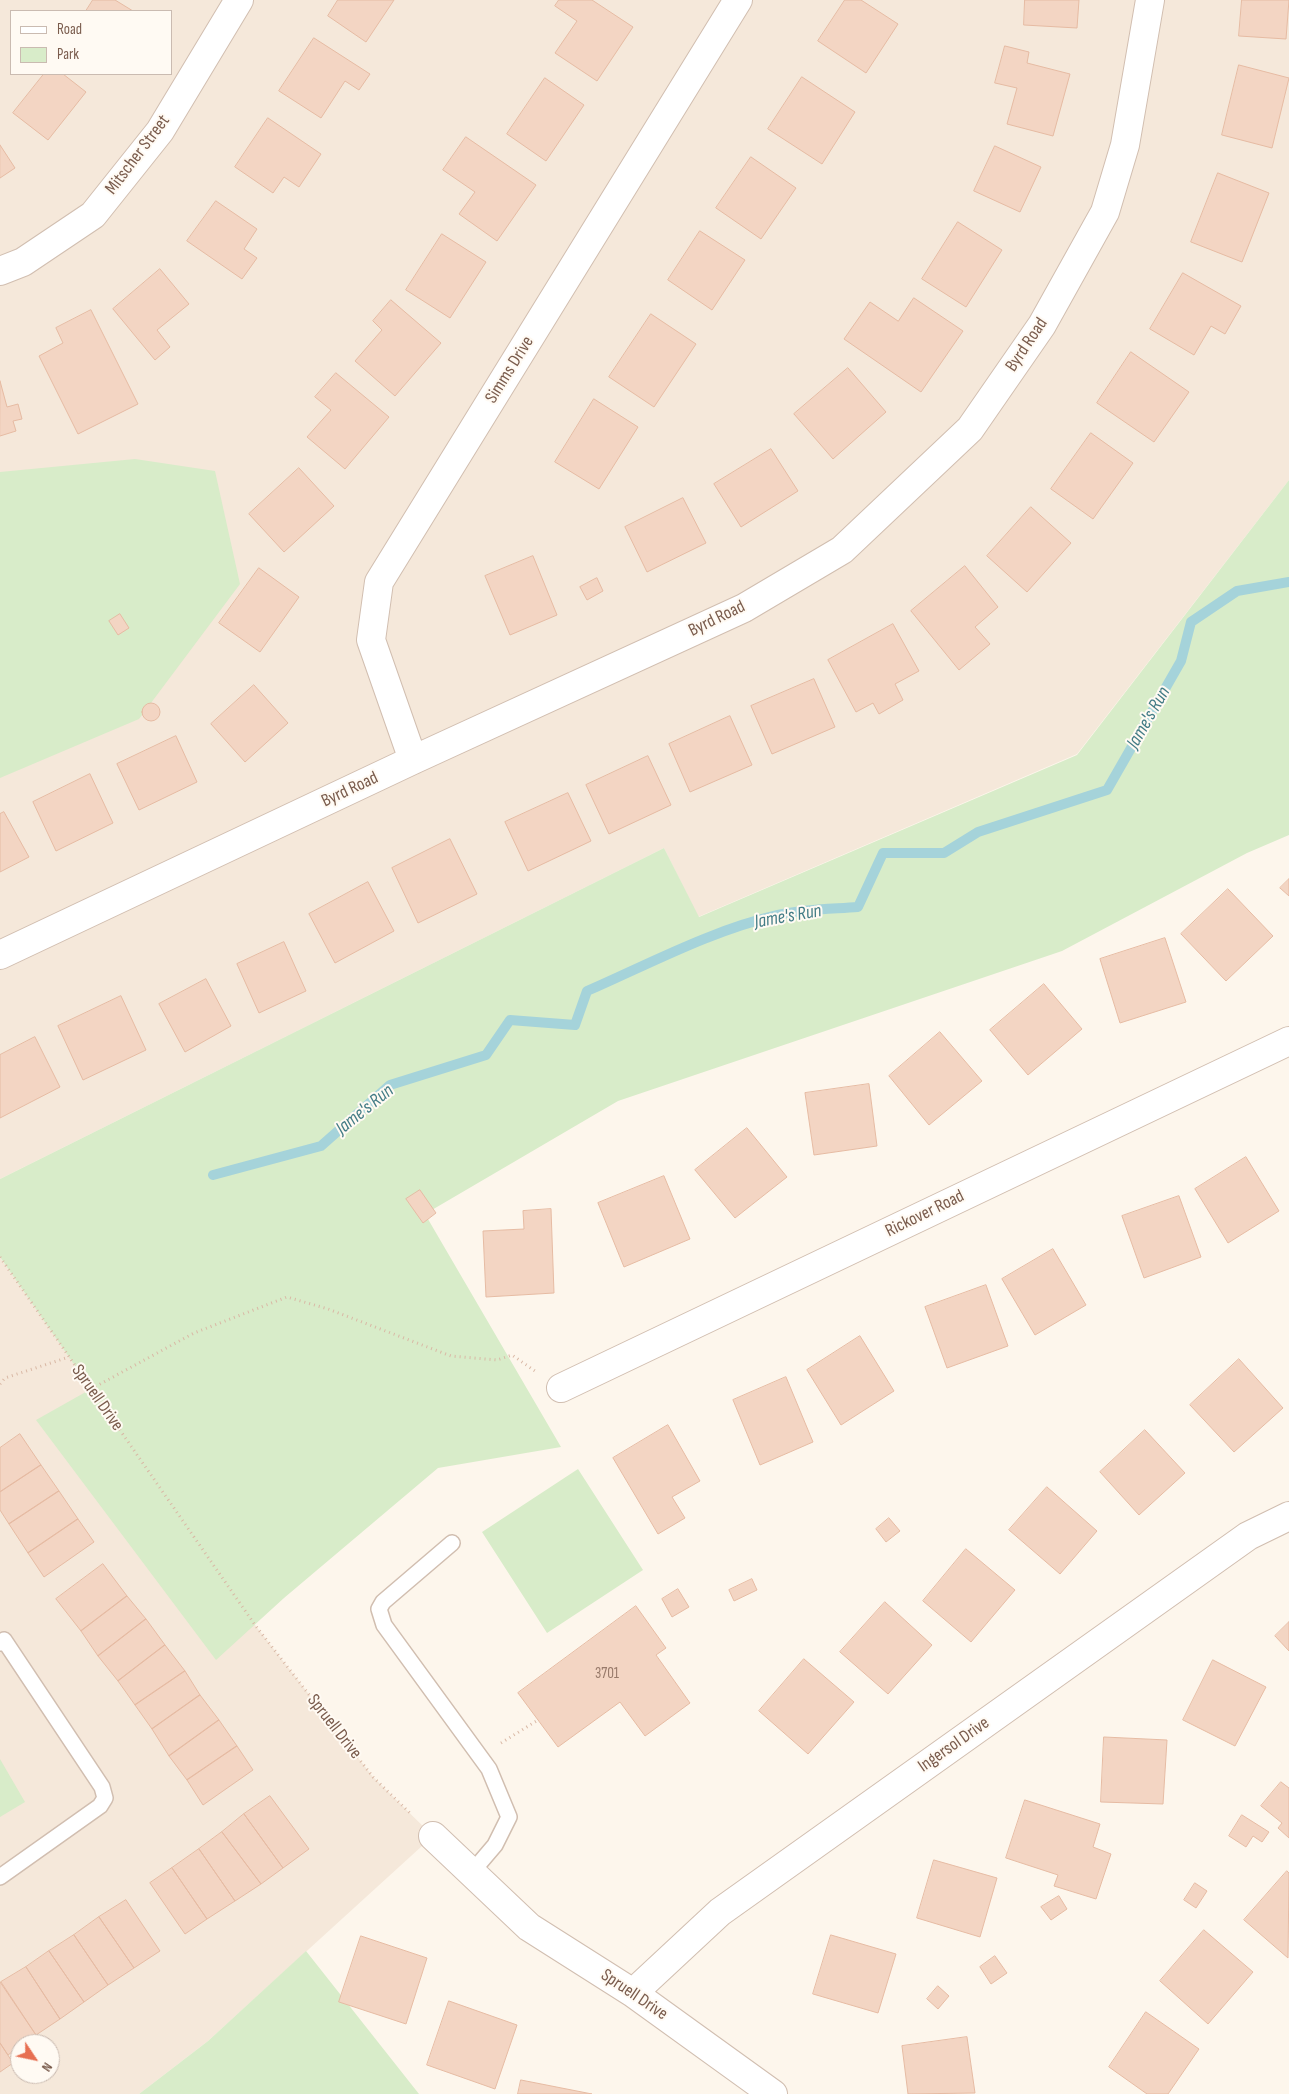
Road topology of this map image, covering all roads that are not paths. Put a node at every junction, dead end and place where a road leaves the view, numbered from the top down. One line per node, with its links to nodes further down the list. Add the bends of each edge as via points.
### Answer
1 (238, 0): 4 (street, Mitscher Street, via 160,131 93,214 23,262)
2 (738, 0): 5 (street, Simms Drive, via 379,582 371,640)
3 (1150, 0): 5 (street, Byrd Road, via 1125,145 1105,212 1042,325 970,429 842,550 744,608)
4 (0, 271)
5 (413, 760): 6 (street, Byrd Road)
6 (0, 955)
7 (1289, 1041): 8 (street, Rickover Road)
8 (561, 1388)
9 (1289, 1516): 15 (street, Ingersol Drive, via 1248,1536 720,1912)
10 (452, 1544): 13 (lane, via 383,1602 379,1609 384,1626 490,1769 509,1817 495,1846)
11 (1, 1638): 14 (lane, via 102,1787 105,1798 100,1806)
12 (434, 1836): 13 (street, Spruell Drive)
13 (472, 1872): 15 (street, Spruell Drive, via 529,1927)
14 (0, 1877)
15 (633, 1992): 16 (street, Spruell Drive)
16 (773, 2094)

